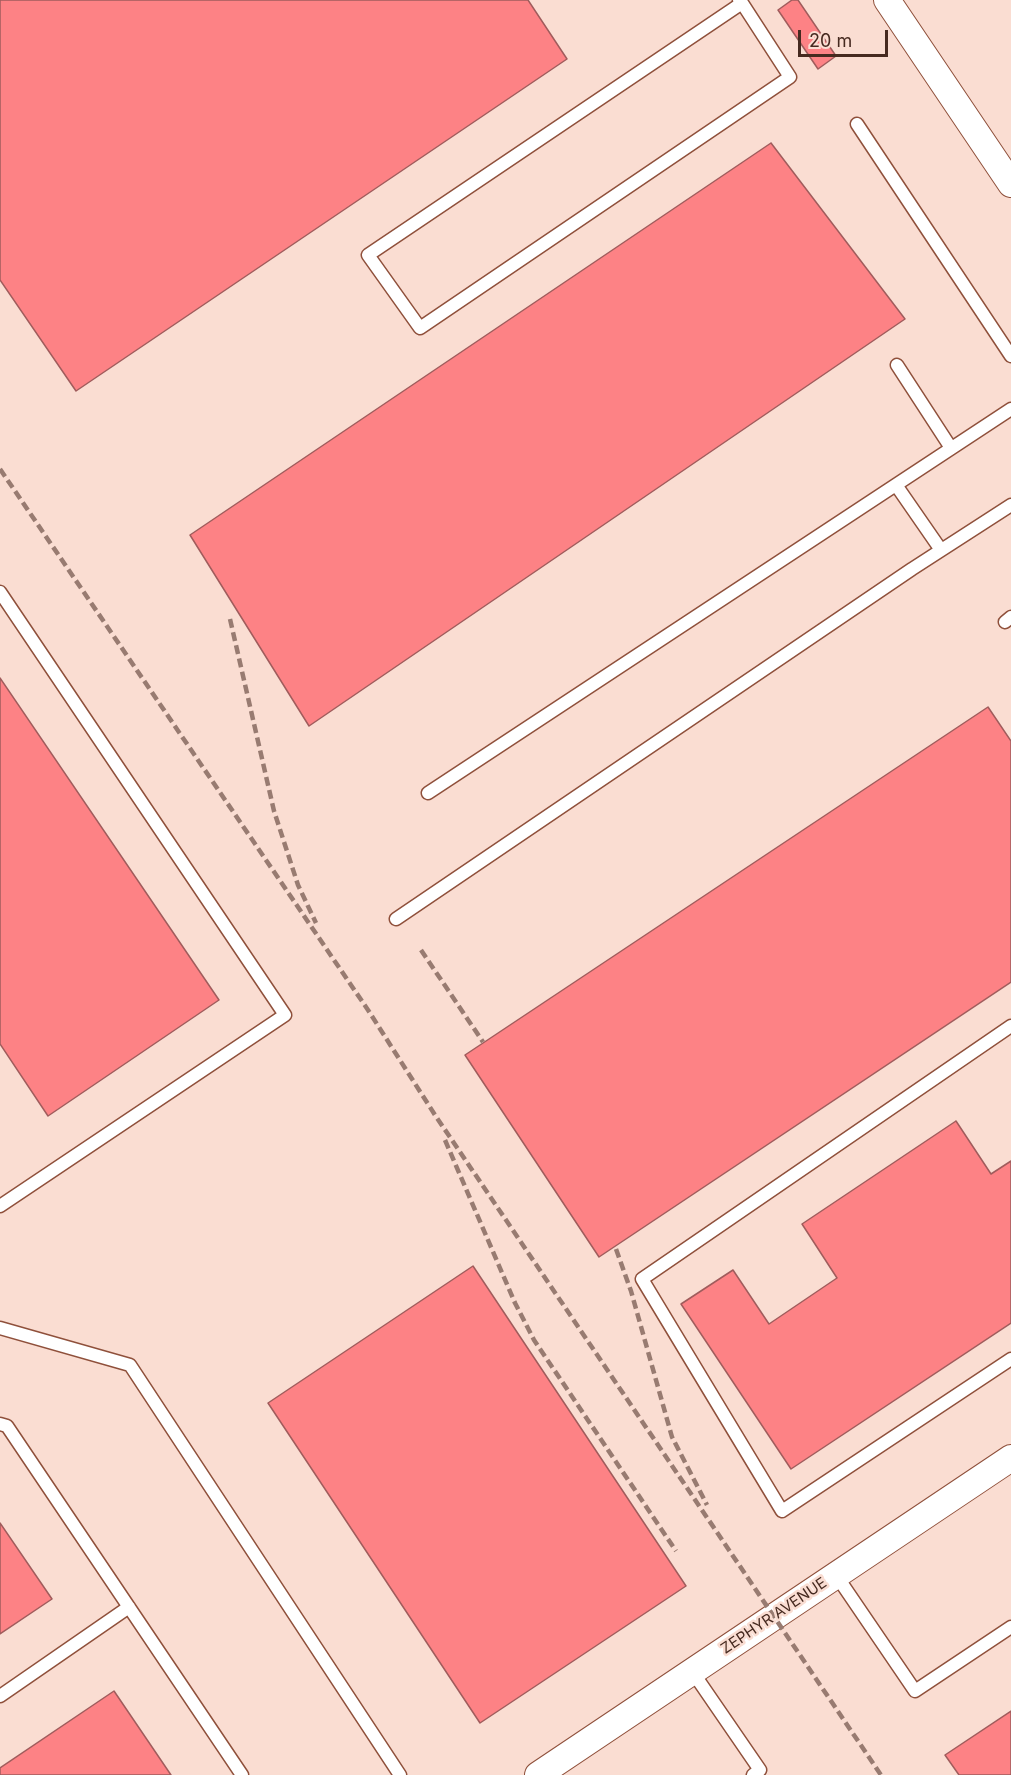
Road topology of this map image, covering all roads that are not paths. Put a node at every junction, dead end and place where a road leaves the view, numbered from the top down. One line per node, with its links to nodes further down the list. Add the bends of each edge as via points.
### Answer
1 (887, 0): 4 (street)
2 (740, 2): 2 (lane, via 790,76 420,328 368,255)
3 (857, 124): 5 (lane)
4 (1011, 184)
5 (1011, 356)
6 (897, 365): 8 (lane)
7 (1011, 409): 8 (lane)
8 (951, 448): 9 (lane)
9 (896, 485): 11 (lane); 13 (lane)
10 (1011, 506): 11 (lane)
11 (941, 550): 14 (lane)
12 (0, 592): 16 (lane, via 285,1015)
13 (428, 794)
14 (396, 919)
15 (1011, 1026): 18 (lane, via 642,1279 782,1510)
16 (0, 1205)
17 (0, 1328): 27 (lane, via 130,1365)
18 (1011, 1359)
19 (0, 1424): 22 (lane, via 7,1426)
20 (1011, 1458): 21 (street, ZEPHYR AVENUE)
21 (836, 1575): 23 (lane, via 915,1691); 24 (street, ZEPHYR AVENUE)
22 (129, 1607): 25 (lane); 26 (lane)
23 (1011, 1628)
24 (692, 1671): 28 (street, ZEPHYR AVENUE); 29 (lane, via 760,1770)
25 (0, 1696)
26 (242, 1775)
27 (400, 1775)
28 (538, 1775)
29 (753, 1775)

